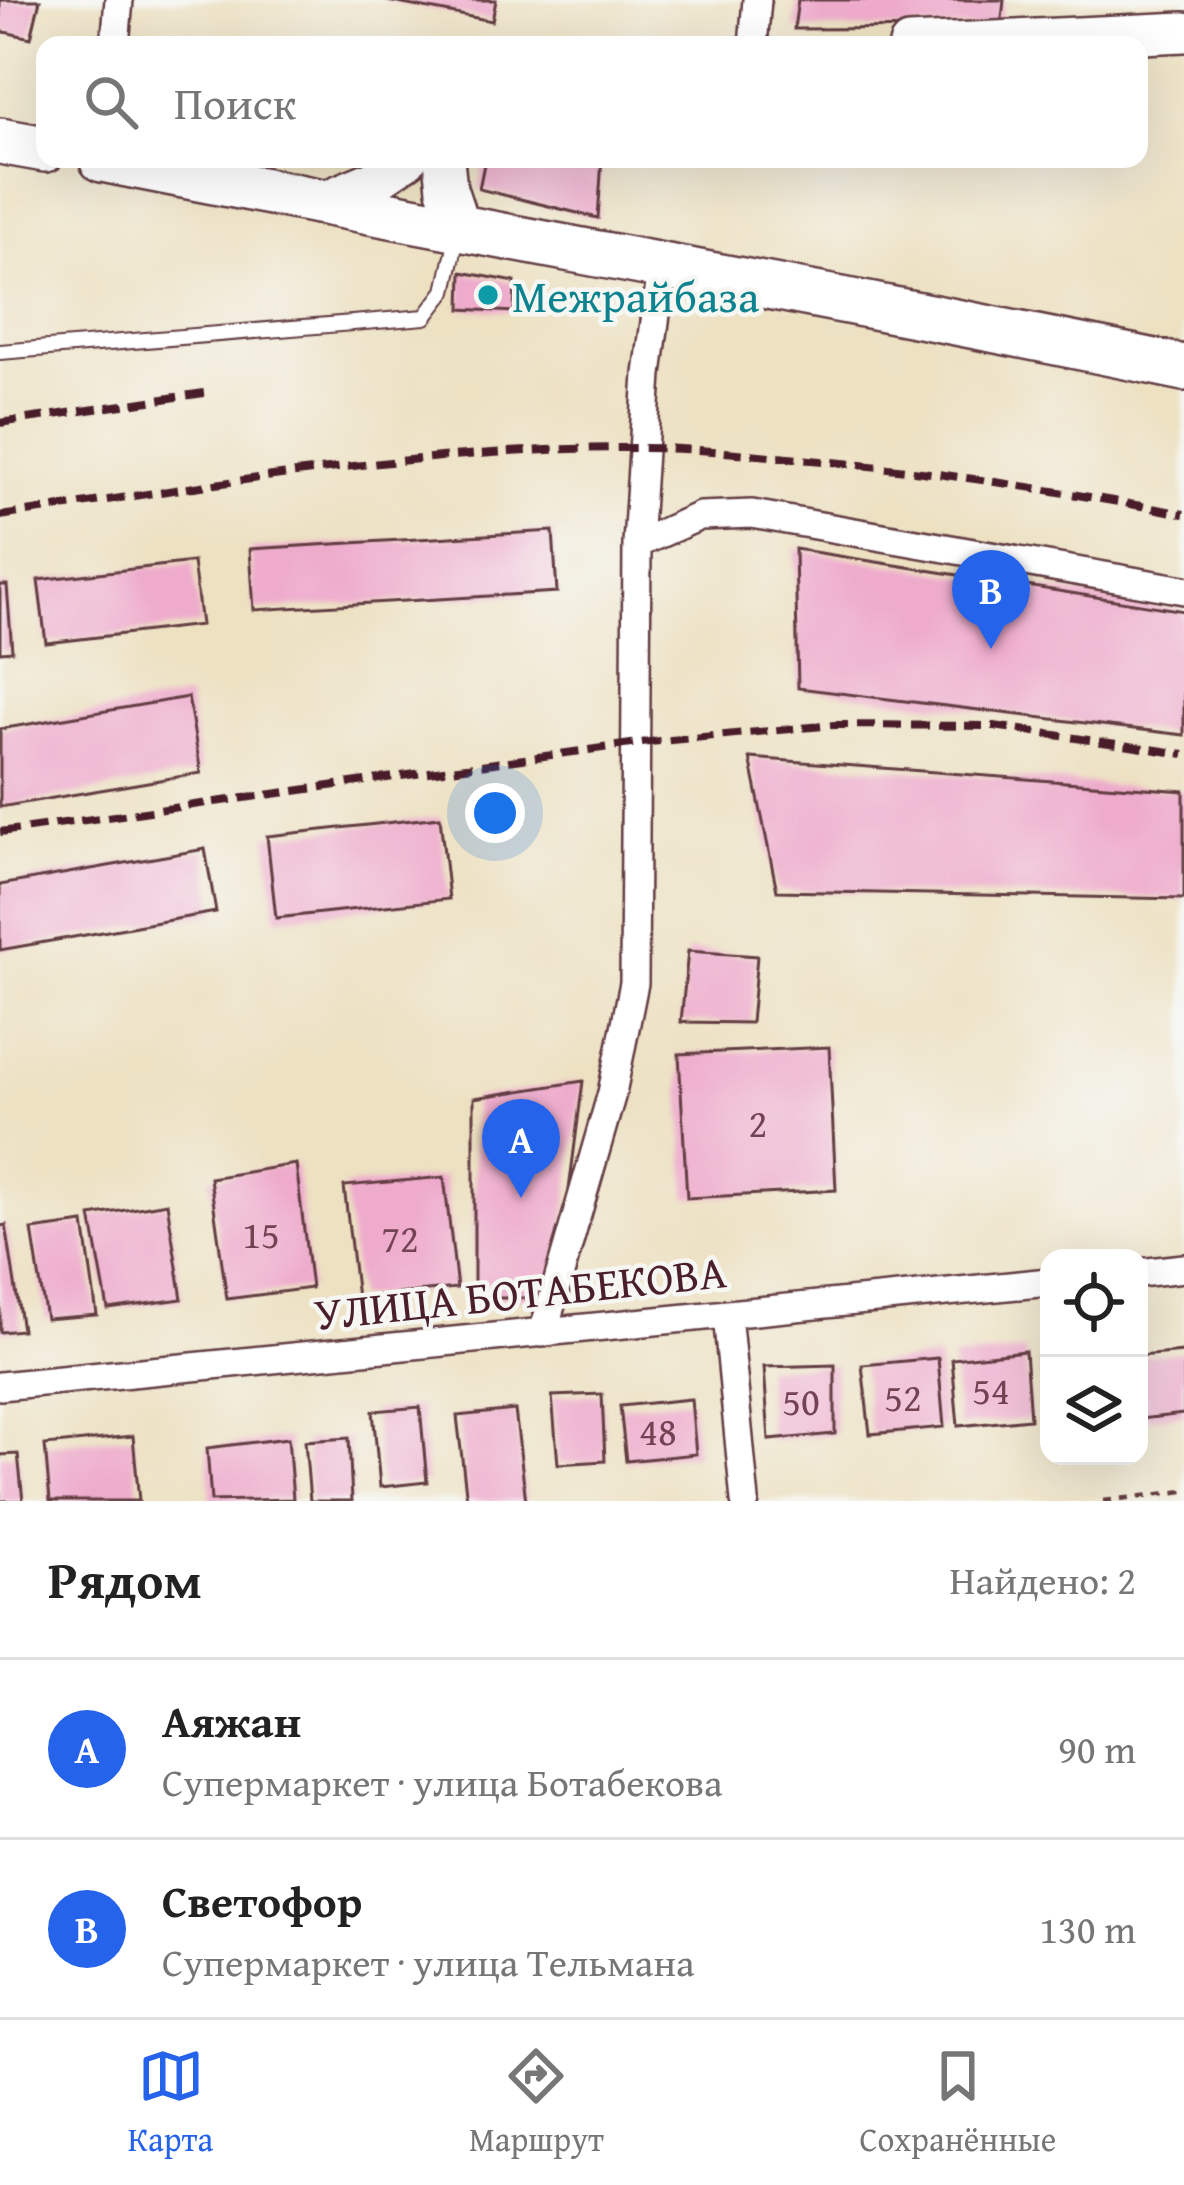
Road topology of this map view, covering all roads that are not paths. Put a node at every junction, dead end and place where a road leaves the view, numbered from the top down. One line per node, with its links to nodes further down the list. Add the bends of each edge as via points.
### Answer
1 (119, 0): 4 (street)
2 (757, 0): 5 (street)
3 (1184, 32): 6 (main road)
4 (116, 36)
5 (754, 36)
6 (1099, 36)
7 (0, 141): 8 (main road)
8 (36, 147)
9 (147, 168): 12 (main road)
10 (393, 168): 12 (main road)
11 (445, 168): 13 (main road)
12 (317, 204): 13 (main road)
13 (460, 229): 14 (main road); 15 (lane, via 445,291 425,317)
14 (662, 268): 16 (main road); 17 (street)
15 (0, 352)
16 (1184, 368)
17 (637, 544): 18 (street, via 700,516 752,514); 23 (street, via 634,983 612,1093)
18 (1184, 590)
19 (1184, 1268): 20 (street)
20 (1148, 1272)
21 (1040, 1283): 22 (street, УЛИЦА БОТАБЕКОВА)
22 (727, 1314): 23 (street, УЛИЦА БОТАБЕКОВА); 25 (street)
23 (543, 1333): 24 (street, УЛИЦА БОТАБЕКОВА)
24 (0, 1386)
25 (745, 1501)

